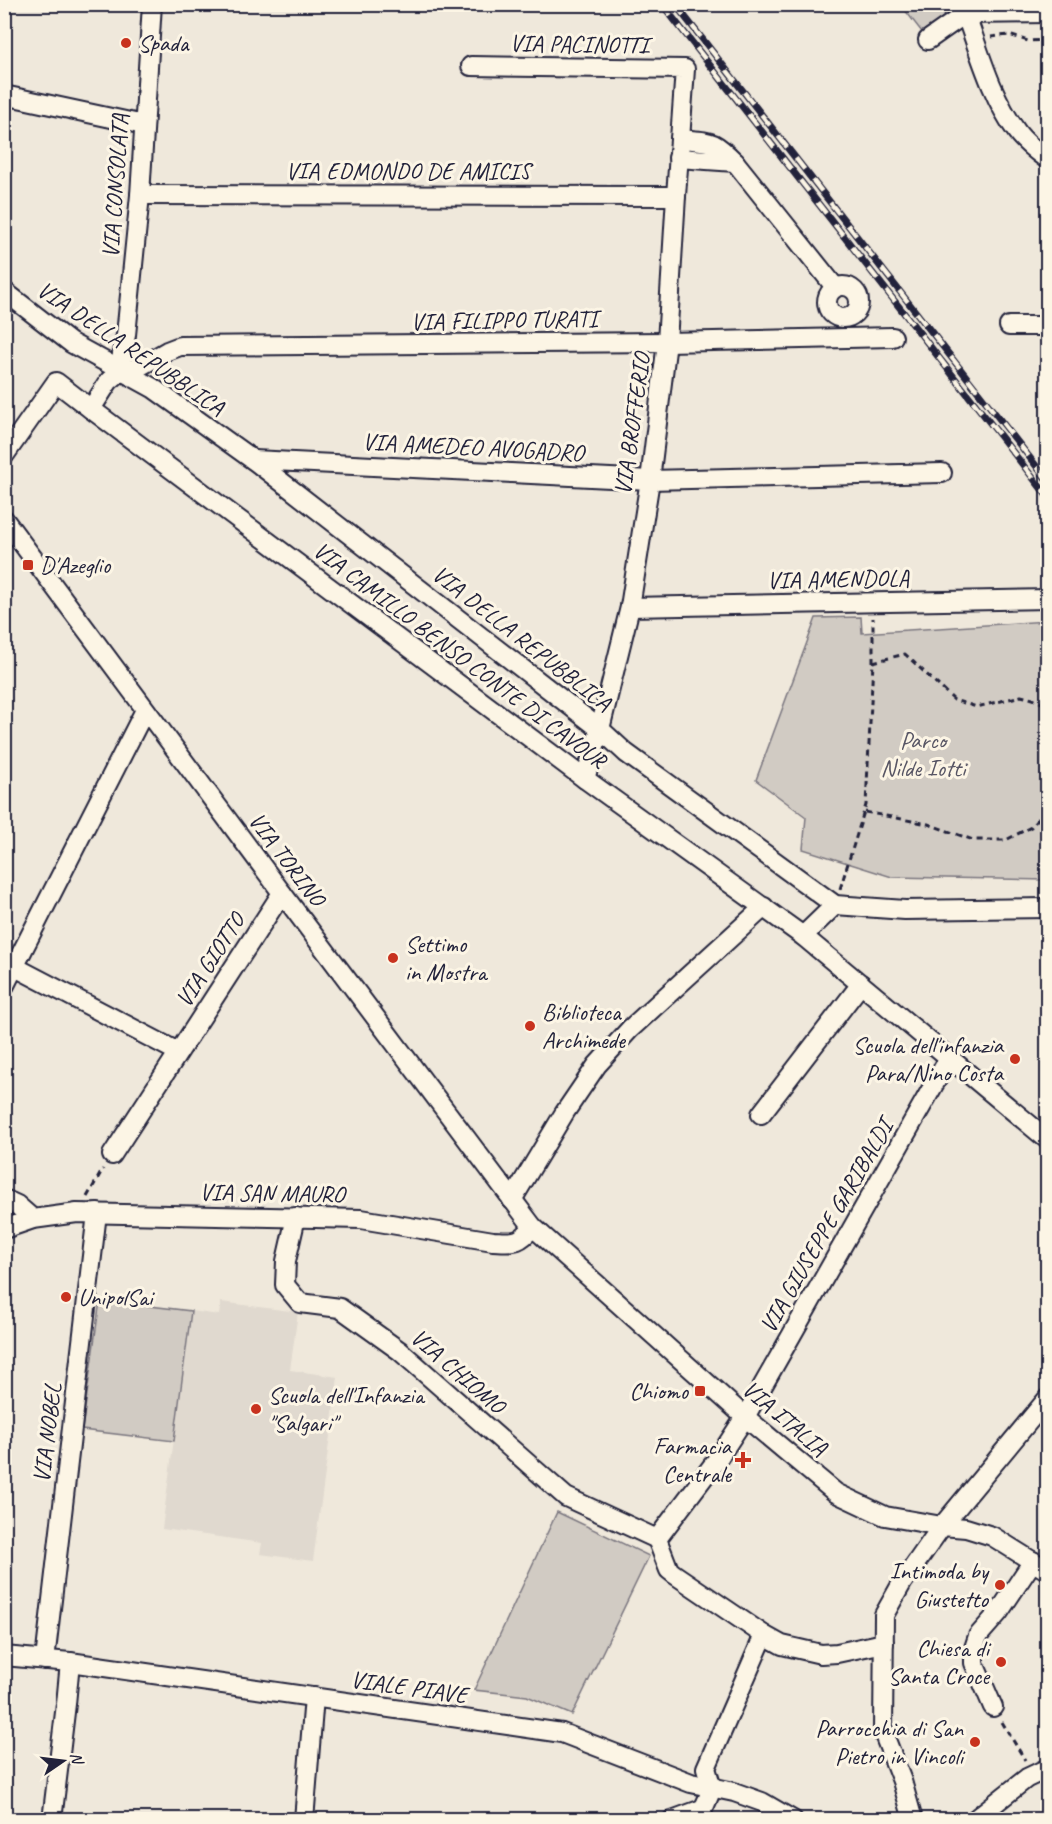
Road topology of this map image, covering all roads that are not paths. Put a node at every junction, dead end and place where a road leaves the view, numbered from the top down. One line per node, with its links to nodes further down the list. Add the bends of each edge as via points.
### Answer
1 (152, 4): 8 (street, VIA CONSOLATA)
2 (964, 9): 3 (street); 4 (street); 11 (street, via 1006,114 1018,134)
3 (1047, 13)
4 (928, 40)
5 (471, 66): 6 (street, VIA PACINOTTI)
6 (685, 69): 9 (street, VIA BROFFERIO)
7 (4, 95): 8 (street)
8 (144, 125): 13 (street, VIA CONSOLATA)
9 (680, 139): 10 (street, VIA BROFFERIO); 12 (street, via 712,142)
10 (678, 158): 12 (street); 14 (street, VIA BROFFERIO)
11 (1047, 160)
12 (735, 162): 19 (street, via 835,287 852,287 858,294 858,310 843,319)
13 (140, 195): 14 (street, VIA EDMONDO DE AMICIS); 21 (street, VIA CONSOLATA)
14 (675, 196): 20 (street, VIA BROFFERIO)
15 (4, 291): 21 (street, VIA DELLA REPUBBLICA, via 71,343)
16 (1009, 326): 17 (street)
17 (1047, 327)
18 (893, 338): 19 (street, VIA FILIPPO TURATI)
19 (843, 339): 20 (street, VIA FILIPPO TURATI)
20 (668, 342): 21 (street, VIA FILIPPO TURATI, via 180,346 139,367); 26 (street, VIA BROFFERIO)
21 (121, 371): 22 (street); 24 (street, VIA DELLA REPUBBLICA, via 153,388)
22 (91, 409): 23 (street, VIA CAMILLO BENSO CONTE DI CAVOUR, via 56,382); 32 (street, VIA CAMILLO BENSO CONTE DI CAVOUR)
23 (4, 456)
24 (254, 460): 26 (street, VIA AMEDEO AVOGADRO); 31 (street, VIA DELLA REPUBBLICA)
25 (942, 473): 26 (street, VIA AMEDEO AVOGADRO)
26 (650, 480): 29 (street, VIA BROFFERIO)
27 (4, 519): 30 (street, VIA TORINO)
28 (1047, 599): 29 (street, VIA AMENDOLA)
29 (630, 607): 31 (street, VIA BROFFERIO)
30 (145, 710): 33 (street, VIA TORINO); 38 (street)
31 (600, 729): 32 (street, VIA BROFFERIO); 34 (street, VIA DELLA REPUBBLICA, via 626,753)
32 (585, 779): 35 (street, VIA CAMILLO BENSO CONTE DI CAVOUR)
33 (282, 894): 41 (street, VIA GIOTTO); 47 (street, VIA TORINO)
34 (835, 905): 36 (street, via 905,910); 37 (street)
35 (764, 907): 37 (street, VIA CAMILLO BENSO CONTE DI CAVOUR); 47 (street, via 630,1029 597,1065)
36 (1047, 908)
37 (803, 936): 39 (street, VIA CAMILLO BENSO CONTE DI CAVOUR)
38 (15, 967): 40 (street); 41 (street)
39 (861, 984): 42 (street, VIA CAMILLO BENSO CONTE DI CAVOUR); 43 (street)
40 (4, 987)
41 (178, 1052): 45 (street, VIA GIOTTO)
42 (949, 1058): 44 (street, VIA CAMILLO BENSO CONTE DI CAVOUR); 54 (street, VIA GIUSEPPE GARIBALDI)
43 (761, 1114)
44 (1047, 1140)
45 (112, 1155)
46 (4, 1199): 50 (street)
47 (513, 1200): 51 (street, VIA TORINO)
48 (97, 1213): 49 (street, VIA SAN MAURO); 50 (street, VIA SAN MAURO); 61 (street, VIA NOBEL)
49 (296, 1217): 51 (street, VIA SAN MAURO, via 362,1219 511,1242 522,1239); 56 (street, VIA CHIOMO, via 285,1285 300,1303 340,1308 400,1351 566,1497)
50 (33, 1219): 52 (street, VIA SAN MAURO)
51 (533, 1227): 54 (street, VIA ITALIA)
52 (4, 1229)
53 (1044, 1408): 55 (street)
54 (745, 1417): 55 (street, VIA ITALIA, via 836,1493 885,1516); 56 (street)
55 (942, 1526): 57 (street, VIA ITALIA, via 992,1536); 59 (street, via 884,1615)
56 (657, 1539): 58 (street, via 674,1574)
57 (1040, 1566): 64 (street, via 978,1636 974,1663)
58 (764, 1635): 59 (street, via 782,1645 820,1654); 66 (street, via 706,1768)
59 (884, 1643): 72 (street, via 883,1732)
60 (4, 1656): 61 (street, VIALE PIAVE)
61 (45, 1660): 62 (street, VIALE PIAVE)
62 (70, 1662): 63 (street, VIALE PIAVE); 68 (street)
63 (314, 1697): 66 (street, VIALE PIAVE, via 562,1733); 69 (street)
64 (993, 1707)
65 (1036, 1773): 73 (street)
66 (712, 1788): 67 (street); 71 (street, VIALE PIAVE, via 762,1802)
67 (700, 1814): 70 (street)
68 (52, 1820)
69 (304, 1820)
70 (672, 1820)
71 (793, 1820)
72 (913, 1820)
73 (974, 1820)

